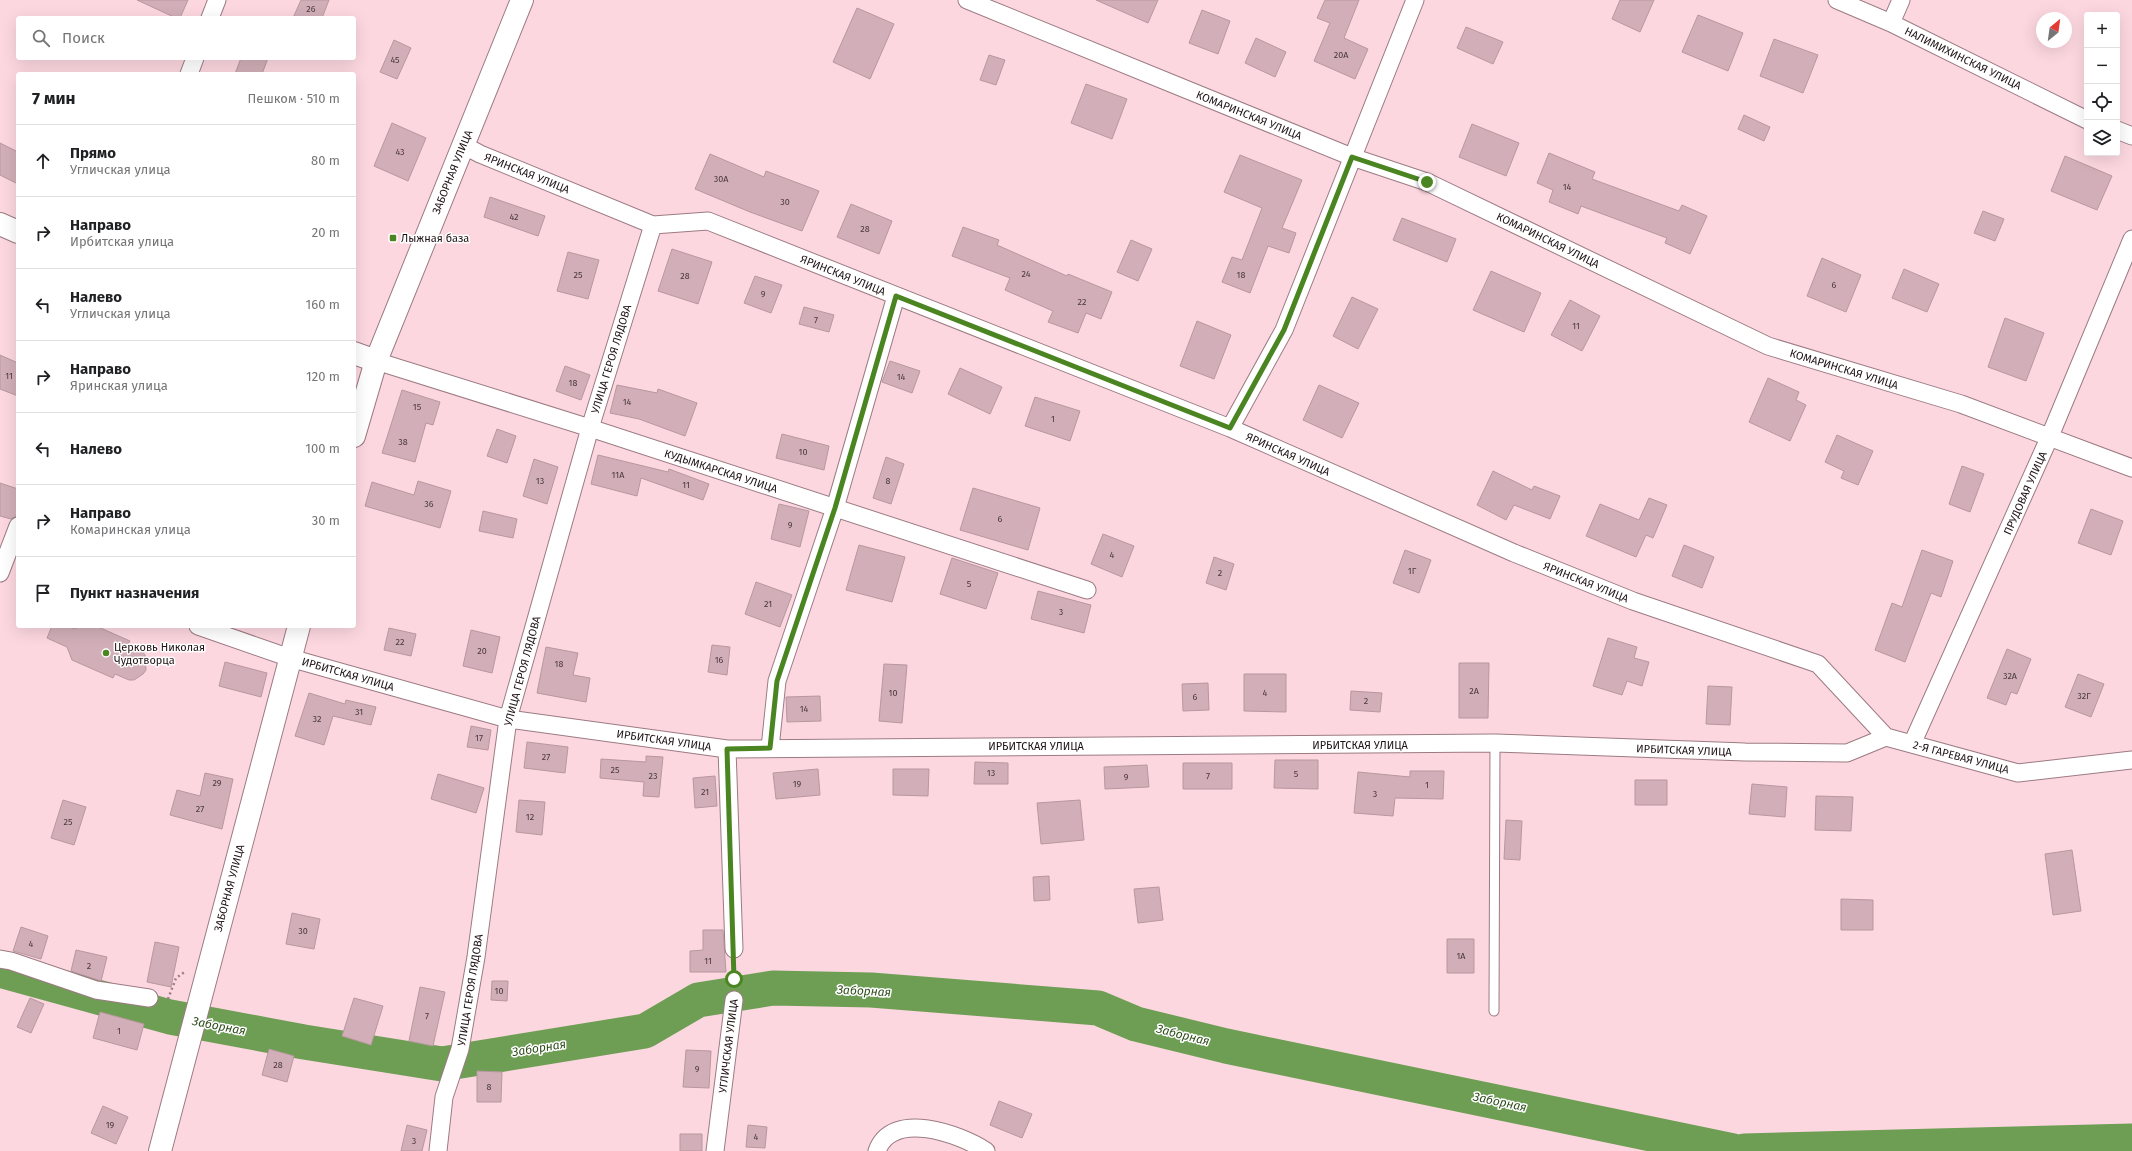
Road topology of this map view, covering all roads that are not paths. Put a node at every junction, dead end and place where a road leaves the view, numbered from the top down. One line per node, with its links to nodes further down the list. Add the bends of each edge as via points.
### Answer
1 (217, 0): 7 (street)
2 (522, 0): 14 (street, ЗАБОРНАЯ УЛИЦА)
3 (967, 0): 15 (street, КОМАРИНСКАЯ УЛИЦА)
4 (1415, 0): 15 (street)
5 (1837, 0): 8 (street, НАЛИМИХИНСКАЯ УЛИЦА)
6 (1901, 0): 8 (street)
7 (211, 16)
8 (1891, 23): 11 (street, НАЛИМИХИНСКАЯ УЛИЦА)
9 (194, 60): 10 (street)
10 (190, 72)
11 (2084, 119)
12 (2120, 131): 13 (street)
13 (2132, 136)
14 (463, 145): 17 (street, ЯРИНСКАЯ УЛИЦА); 22 (street, ЗАБОРНАЯ УЛИЦА)
15 (1352, 157): 24 (street, via 1284,330); 26 (street, КОМАРИНСКАЯ УЛИЦА, via 1427,182 1768,346 1961,404)
16 (0, 224): 18 (street)
17 (653, 225): 20 (street, ЯРИНСКАЯ УЛИЦА, via 708,221); 23 (street, УЛИЦА ГЕРОЯ ЛЯДОВА)
18 (16, 231)
19 (2132, 239): 26 (street, ПРУДОВАЯ УЛИЦА)
20 (896, 296): 24 (street, ЯРИНСКАЯ УЛИЦА); 28 (street)
21 (356, 354): 22 (street, КУДЫМКАРСКАЯ УЛИЦА)
22 (376, 361): 23 (street, КУДЫМКАРСКАЯ УЛИЦА); 25 (street, ЗАБОРНАЯ УЛИЦА)
23 (590, 428): 28 (street, КУДЫМКАРСКАЯ УЛИЦА); 35 (street, УЛИЦА ГЕРОЯ ЛЯДОВА)
24 (1230, 428): 36 (street, ЯРИНСКАЯ УЛИЦА, via 1514,553 1633,601 1818,664)
25 (356, 429)
26 (2050, 436): 27 (street, КОМАРИНСКАЯ УЛИЦА); 38 (street, ПРУДОВАЯ УЛИЦА)
27 (2132, 468)
28 (835, 508): 31 (street, КУДЫМКАРСКАЯ УЛИЦА); 39 (street, via 777,681)
29 (16, 532): 30 (street)
30 (6, 563)
31 (1087, 590)
32 (204, 628): 34 (street, ИРБИТСКАЯ УЛИЦА)
33 (298, 628): 34 (street, ЗАБОРНАЯ УЛИЦА)
34 (290, 658): 35 (street, ИРБИТСКАЯ УЛИЦА); 48 (street, ЗАБОРНАЯ УЛИЦА)
35 (508, 719): 40 (street, ИРБИТСКАЯ УЛИЦА); 49 (street, УЛИЦА ГЕРОЯ ЛЯДОВА, via 476,957 460,1049 444,1097)
36 (1886, 737): 37 (street, ИРБИТСКАЯ УЛИЦА, via 1847,753 1738,752); 38 (street, 2-Я ГАРЕВАЯ УЛИЦА)
37 (1495, 743): 39 (street, ИРБИТСКАЯ УЛИЦА); 46 (lane)
38 (1912, 744): 41 (street, 2-Я ГАРЕВАЯ УЛИЦА, via 2018,773)
39 (770, 748): 40 (street, ИРБИТСКАЯ УЛИЦА)
40 (727, 749): 42 (street)
41 (2132, 760)
42 (734, 949)
43 (0, 959): 44 (street, via 96,990)
44 (149, 998)
45 (734, 1000): 50 (street, УГЛИЧСКАЯ УЛИЦА)
46 (1494, 1011)
47 (878, 1147): 51 (street, via 894,1130 918,1127 969,1140)
48 (160, 1151)
49 (438, 1151)
50 (715, 1151)
51 (986, 1151)

